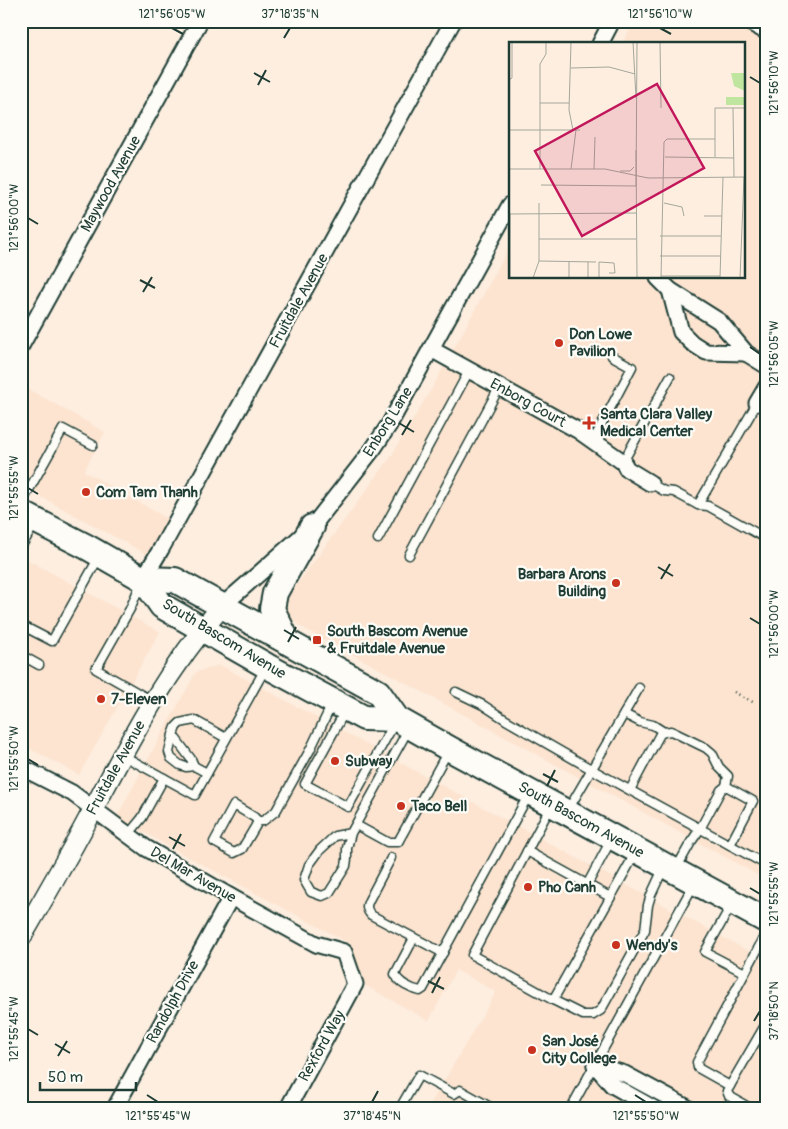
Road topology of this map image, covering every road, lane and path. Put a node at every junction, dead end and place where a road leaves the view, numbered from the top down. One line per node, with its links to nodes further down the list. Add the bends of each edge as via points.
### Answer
1 (200, 21): 10 (street, Maywood Avenue)
2 (453, 21): 32 (street, Fruitdale Avenue)
3 (612, 21): 6 (street)
4 (747, 21): 5 (street)
5 (767, 32)
6 (601, 42)
7 (509, 207): 11 (street, Enborg Lane)
8 (659, 279): 9 (street)
9 (670, 290): 12 (street, via 719,321); 12 (street, via 681,332 692,343 706,352)
10 (21, 346)
11 (431, 349): 15 (street, Enborg Court); 26 (street, Enborg Lane, via 373,449)
12 (746, 353): 14 (street)
13 (612, 356): 20 (lane, via 632,367)
14 (767, 366)
15 (469, 371): 18 (street, Enborg Court); 28 (lane)
16 (670, 377): 22 (lane)
17 (767, 386): 19 (street)
18 (500, 388): 20 (street, Enborg Court); 31 (lane)
19 (757, 403): 24 (lane)
20 (593, 441): 22 (street, Enborg Court)
21 (93, 445): 25 (lane, via 63,429)
22 (623, 462): 23 (street, Enborg Court, via 627,469)
23 (650, 483): 24 (lane, Enborg Court)
24 (698, 505): 27 (lane, Enborg Court, via 708,506)
25 (26, 513): 29 (lane); 30 (main road, South Bascom Avenue)
26 (312, 527): 33 (street, Enborg Lane); 36 (main road, via 275,593 272,609)
27 (767, 538)
28 (378, 539)
29 (21, 547)
30 (100, 555): 32 (main road, South Bascom Avenue); 34 (lane, via 52,642)
31 (409, 555)
32 (143, 579): 33 (main road, South Bascom Avenue, via 175,580); 35 (main road, South Bascom Avenue, via 162,606); 43 (lane, via 96,669)
33 (222, 606): 35 (street, Fruitdale Avenue); 36 (main road, South Bascom Avenue)
34 (21, 624)
35 (203, 628): 39 (main road, South Bascom Avenue); 43 (street, Fruitdale Avenue)
36 (288, 642): 47 (main road, South Bascom Avenue, via 378,692)
37 (21, 655): 38 (lane)
38 (39, 665)
39 (266, 666): 45 (main road, South Bascom Avenue); 50 (lane)
40 (639, 688): 46 (lane)
41 (456, 692): 55 (lane)
42 (734, 692): 44 (path)
43 (153, 701): 52 (street, Fruitdale Avenue)
44 (752, 702)
45 (340, 706): 47 (main road, South Bascom Avenue, via 364,718); 47 (lane, via 305,784 348,807); 63 (lane, via 310,750 276,811)
46 (624, 714): 48 (lane); 55 (lane)
47 (403, 722): 51 (main road, South Bascom Avenue); 64 (lane)
48 (664, 732): 58 (lane, via 671,731 712,752 728,776); 59 (lane)
49 (173, 735): 50 (lane, via 180,722 194,720); 53 (lane); 53 (lane, via 171,758 180,765)
50 (226, 738): 56 (lane)
51 (450, 749): 60 (main road, South Bascom Avenue); 64 (lane, via 398,842 387,842)
52 (122, 755): 57 (lane); 62 (street, Fruitdale Avenue)
53 (194, 766): 56 (lane)
54 (21, 767): 62 (street, Del Mar Avenue, via 72,793)
55 (591, 769): 59 (lane); 61 (lane)
56 (207, 773): 57 (lane, via 195,795)
57 (164, 778): 67 (lane, via 142,818)
58 (726, 786): 65 (lane); 69 (lane, via 753,801)
59 (630, 790): 65 (lane)
60 (530, 792): 61 (main road, South Bascom Avenue); 83 (lane)
61 (559, 808): 68 (main road, South Bascom Avenue); 71 (lane)
62 (94, 809): 67 (street, Del Mar Avenue); 81 (street, Fruitdale Avenue)
63 (258, 821): 63 (lane, via 242,849 234,853 214,842 234,806)
64 (356, 825): 66 (lane)
65 (700, 829): 69 (lane); 74 (lane)
66 (351, 833): 66 (lane, via 346,866 329,893 322,896 311,892 304,880 309,865 335,836)
67 (128, 835): 76 (street, Del Mar Avenue)
68 (613, 837): 70 (main road, South Bascom Avenue); 75 (lane)
69 (730, 845): 73 (lane)
70 (637, 850): 74 (main road, South Bascom Avenue); 77 (lane)
71 (527, 851): 75 (lane); 86 (lane, via 472,955)
72 (392, 858): 82 (lane, via 366,907 371,915)
73 (767, 865)
74 (678, 873): 78 (main road, South Bascom Avenue); 86 (lane, via 651,895 645,930 601,1010 593,1015 583,1015); 88 (lane)
75 (587, 884): 77 (lane)
76 (231, 897): 85 (street, Del Mar Avenue, via 316,944 344,952); 90 (street, Randolph Drive)
77 (610, 897): 86 (lane)
78 (733, 902): 79 (main road, South Bascom Avenue); 84 (lane, via 705,952)
79 (767, 921)
80 (767, 932): 84 (lane)
81 (21, 938)
82 (414, 938): 83 (lane); 83 (lane, via 395,974 405,984 420,991 423,989)
83 (443, 953)
84 (744, 974): 89 (lane, via 697,1062 698,1068)
85 (356, 984): 91 (street, Rexford Way)
86 (553, 1000)
87 (767, 1022): 89 (lane)
88 (595, 1065): 94 (lane); 95 (street, via 612,1085); 96 (street, via 625,1074)
89 (730, 1086): 97 (lane, via 729,1096)
90 (115, 1108)
91 (288, 1108)
92 (400, 1108): 93 (lane, via 419,1075 454,1094 460,1090)
93 (492, 1108)
94 (571, 1108)
95 (653, 1108)
96 (688, 1108)
97 (750, 1108)

